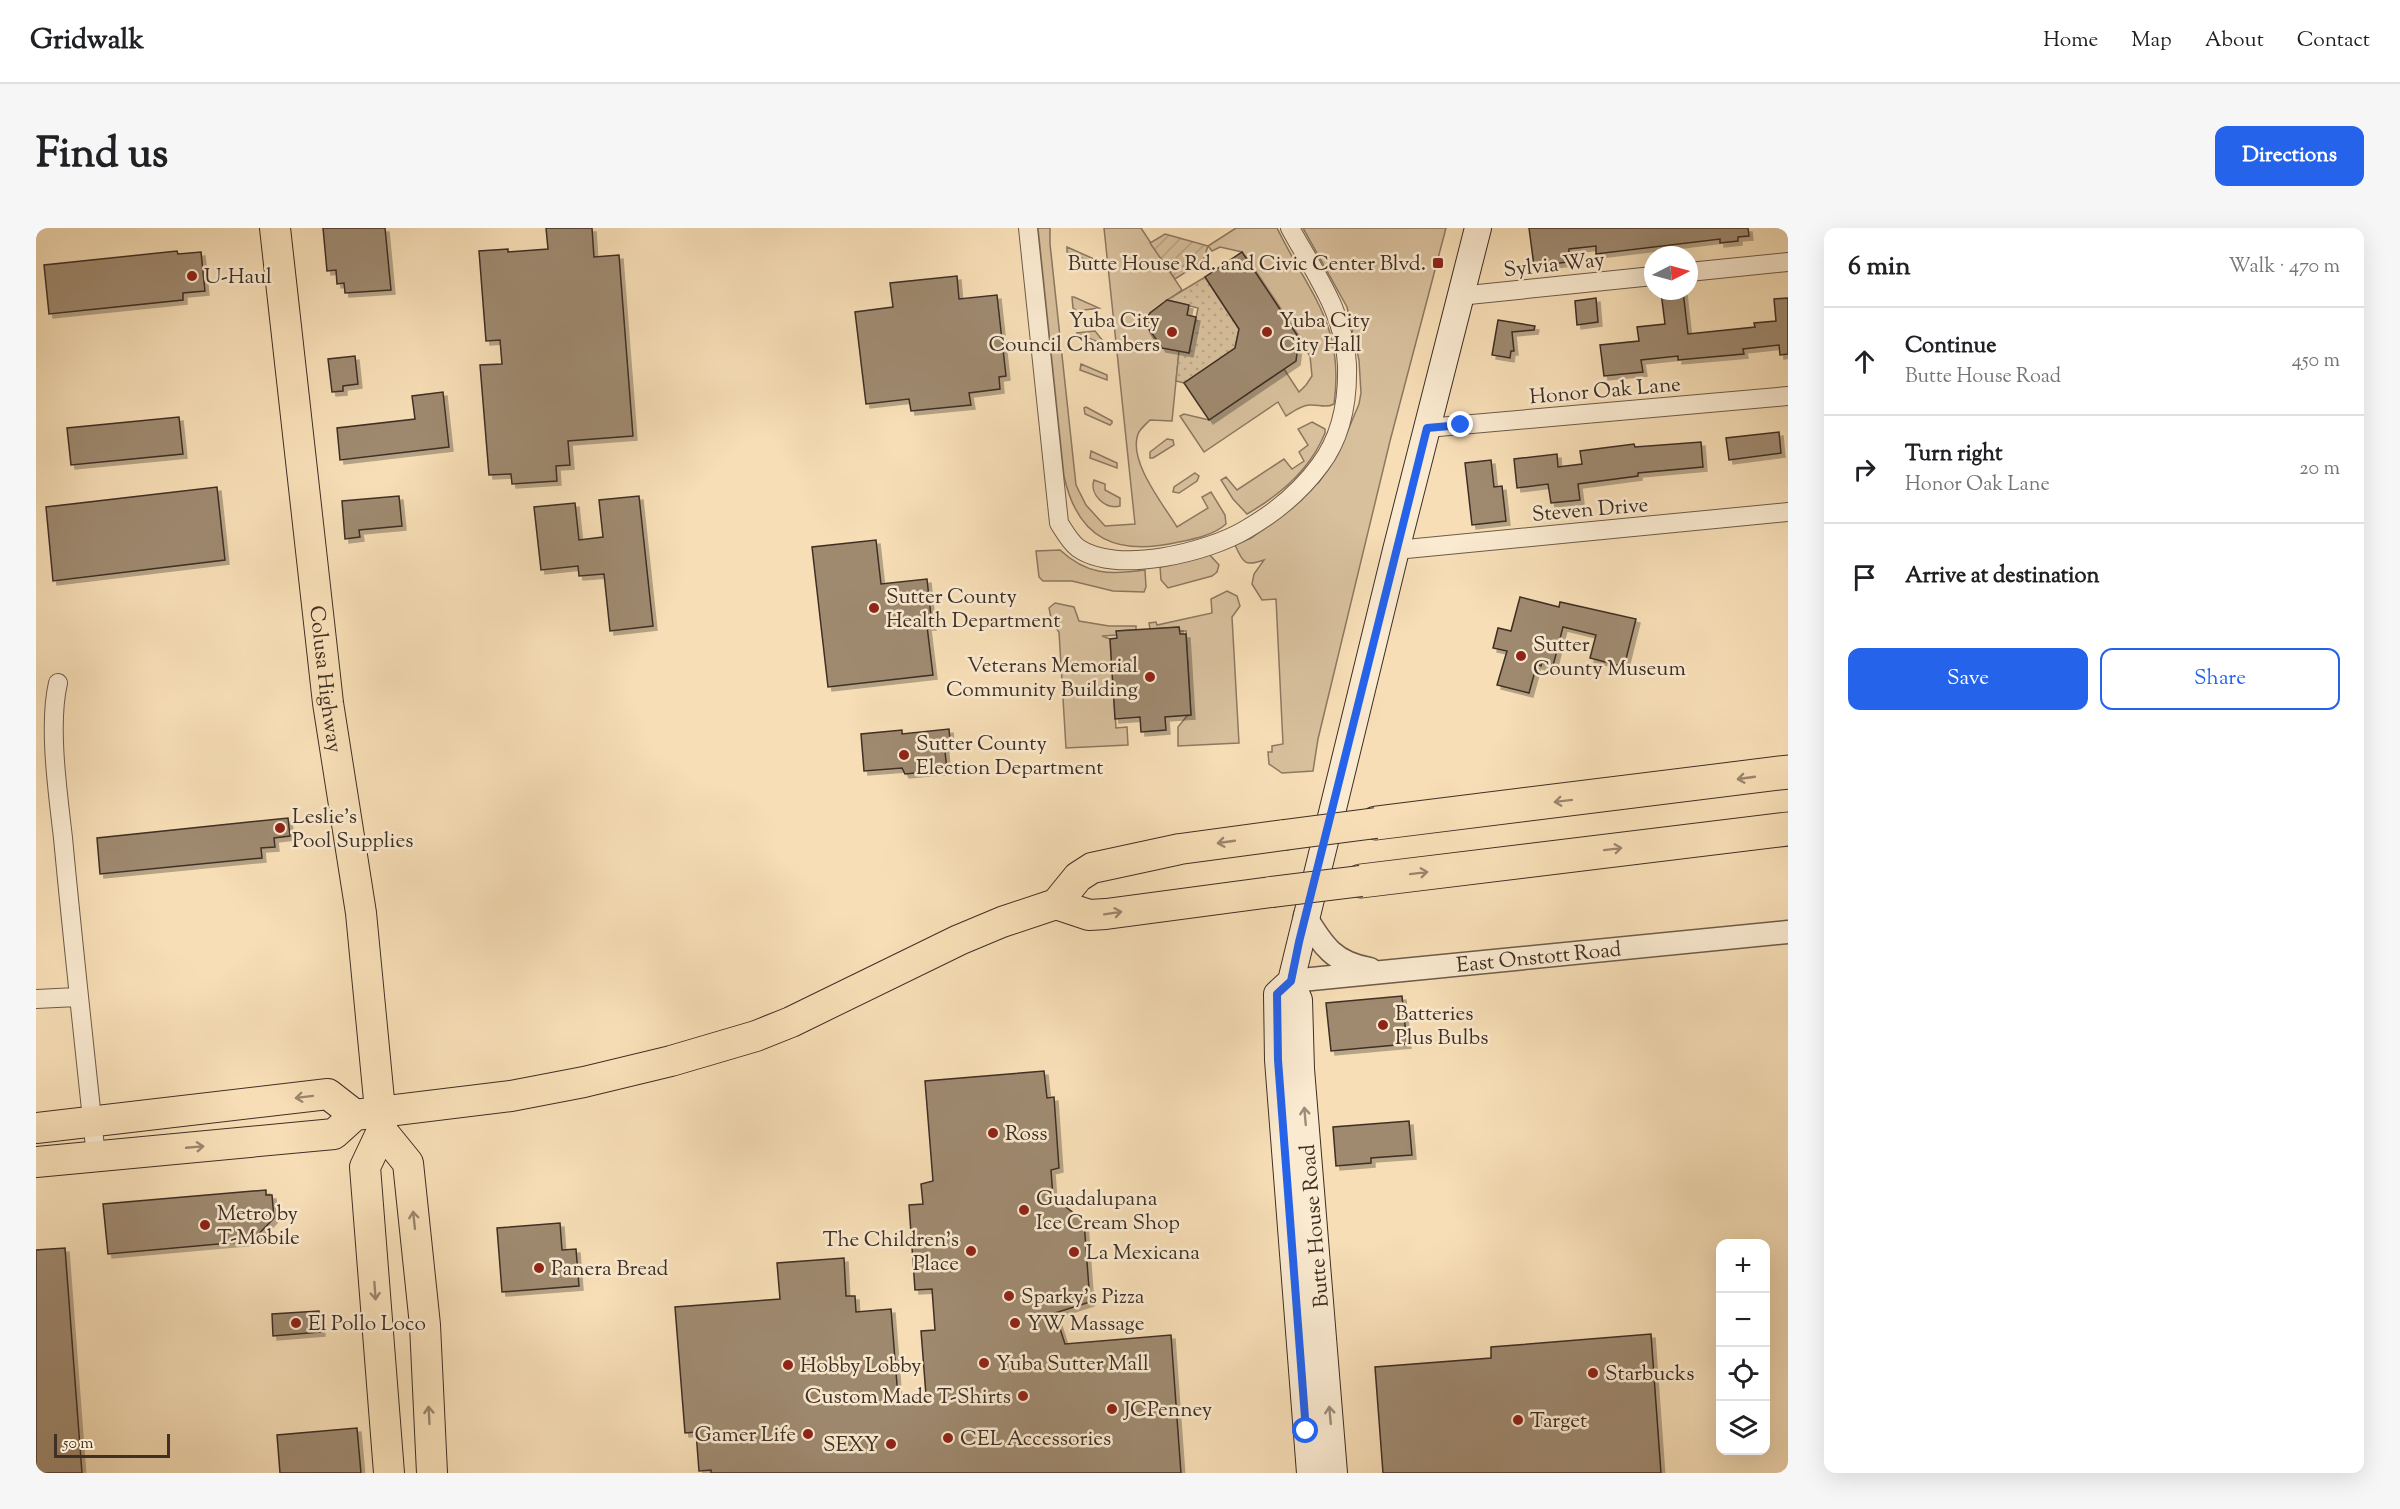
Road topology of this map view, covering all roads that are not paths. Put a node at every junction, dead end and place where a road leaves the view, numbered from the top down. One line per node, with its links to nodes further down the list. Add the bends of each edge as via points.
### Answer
1 (275, 228): 25 (highway, Colusa Highway, via 328,703 361,913)
2 (1028, 228): 3 (street, via 1059,522 1077,547 1099,556 1123,559 1156,559 1206,548 1245,530 1290,498 1321,464 1339,432 1347,364 1341,330 1330,297)
3 (1290, 228)
4 (1478, 228): 8 (main road, Butte House Road)
5 (1788, 262): 6 (street)
6 (1698, 272)
7 (1644, 277): 8 (street, Sylvia Way)
8 (1459, 296): 10 (main road, Butte House Road)
9 (1788, 396): 10 (street, Honor Oak Lane)
10 (1427, 428): 12 (main road, Butte House Road)
11 (1788, 512): 12 (street, Steven Drive)
12 (1396, 550): 19 (main road, Butte House Road)
13 (58, 683): 23 (street, via 54,700 57,773)
14 (1788, 772): 15 (highway, one-way to 15)
15 (1376, 823): 18 (highway, one-way to 18, bridge, via 1180,849 1092,868 1078,877)
16 (1788, 829): 17 (highway, one-way to 16)
17 (1361, 880): 18 (highway, one-way to 17, bridge, via 1089,915 1106,914)
18 (1056, 904): 25 (highway, via 959,940 791,1022 717,1048 628,1072)
19 (1305, 916): 21 (street, via 1326,948 1341,960); 22 (main road, Butte House Road)
20 (1788, 932): 21 (street, East Onstott Road)
21 (1387, 972): 22 (street, East Onstott Road)
22 (1291, 981): 32 (main road, Butte House Road, via 1277,994 1278,1060); 33 (main road, Butte House Road, one-way to 22, via 1301,1069 1299,1000)
23 (77, 997): 24 (street); 26 (street)
24 (36, 999)
25 (373, 1119): 26 (highway, one-way to 26, via 328,1094); 28 (highway, one-way to 25, via 334,1134); 30 (highway, one-way to 30, via 366,1167); 31 (highway, one-way to 25, via 425,1325 408,1163)
26 (92, 1124): 27 (highway); 28 (street)
27 (36, 1128)
28 (96, 1157): 29 (highway)
29 (36, 1162)
30 (389, 1473)
31 (432, 1473)
32 (1310, 1473)
33 (1334, 1473)

